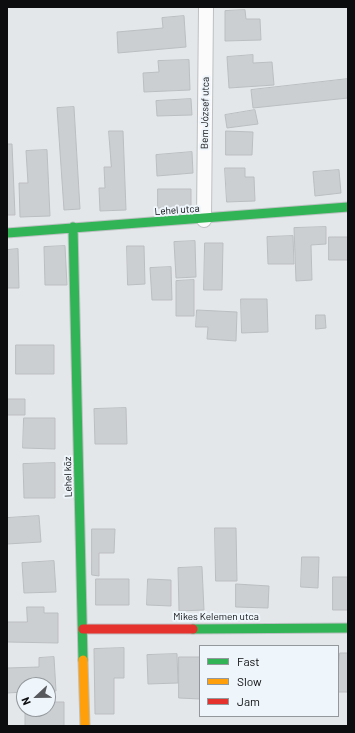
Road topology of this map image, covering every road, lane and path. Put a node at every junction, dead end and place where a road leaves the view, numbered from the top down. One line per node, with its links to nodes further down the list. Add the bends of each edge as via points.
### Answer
1 (206, 7): 3 (street, Bem József utca)
2 (348, 208): 3 (street, Lehel utca)
3 (204, 220): 4 (street, Lehel utca)
4 (73, 228): 5 (street, Lehel utca); 7 (street, Lehel köz)
5 (7, 234)
6 (348, 628): 7 (street, Mikes Kelemen utca)
7 (83, 629): 8 (street, Lehel köz)
8 (85, 726)

